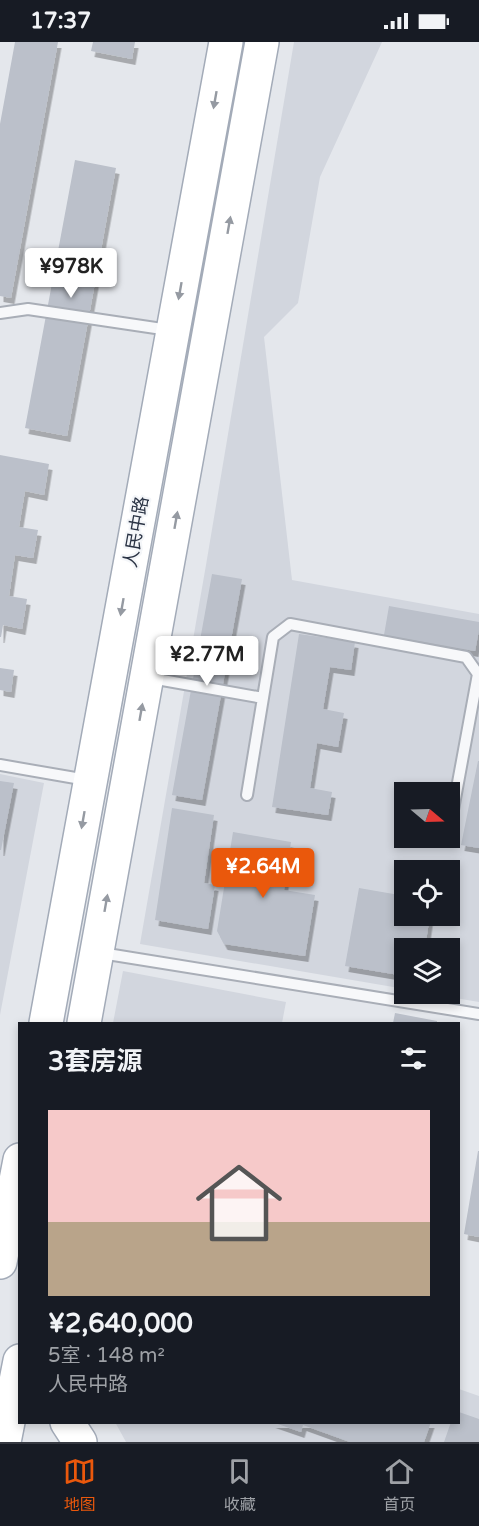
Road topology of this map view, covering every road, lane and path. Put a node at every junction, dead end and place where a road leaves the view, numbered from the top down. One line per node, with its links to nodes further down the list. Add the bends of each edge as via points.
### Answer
1 (226, 42): 4 (main road, 人民中路, one-way to 4)
2 (262, 42): 5 (main road, 人民中路, one-way to 2)
3 (0, 313): 4 (lane, via 28,309)
4 (173, 330): 8 (main road, 人民中路, one-way to 8)
5 (148, 677): 6 (lane); 11 (main road, 人民中路, one-way to 5)
6 (263, 698): 9 (lane, via 273,637 290,624 466,657 478,674); 10 (lane)
7 (0, 765): 8 (lane)
8 (90, 781): 13 (main road, 人民中路, one-way to 13)
9 (458, 782)
10 (246, 795)
11 (97, 953): 12 (lane); 14 (main road, 人民中路)
12 (479, 1014)
13 (46, 1022)
14 (84, 1022)
15 (18, 1170): 16 (main road)
16 (0, 1262)
17 (18, 1371): 19 (main road)
18 (68, 1424): 20 (main road)
19 (4, 1442)
20 (80, 1442)

